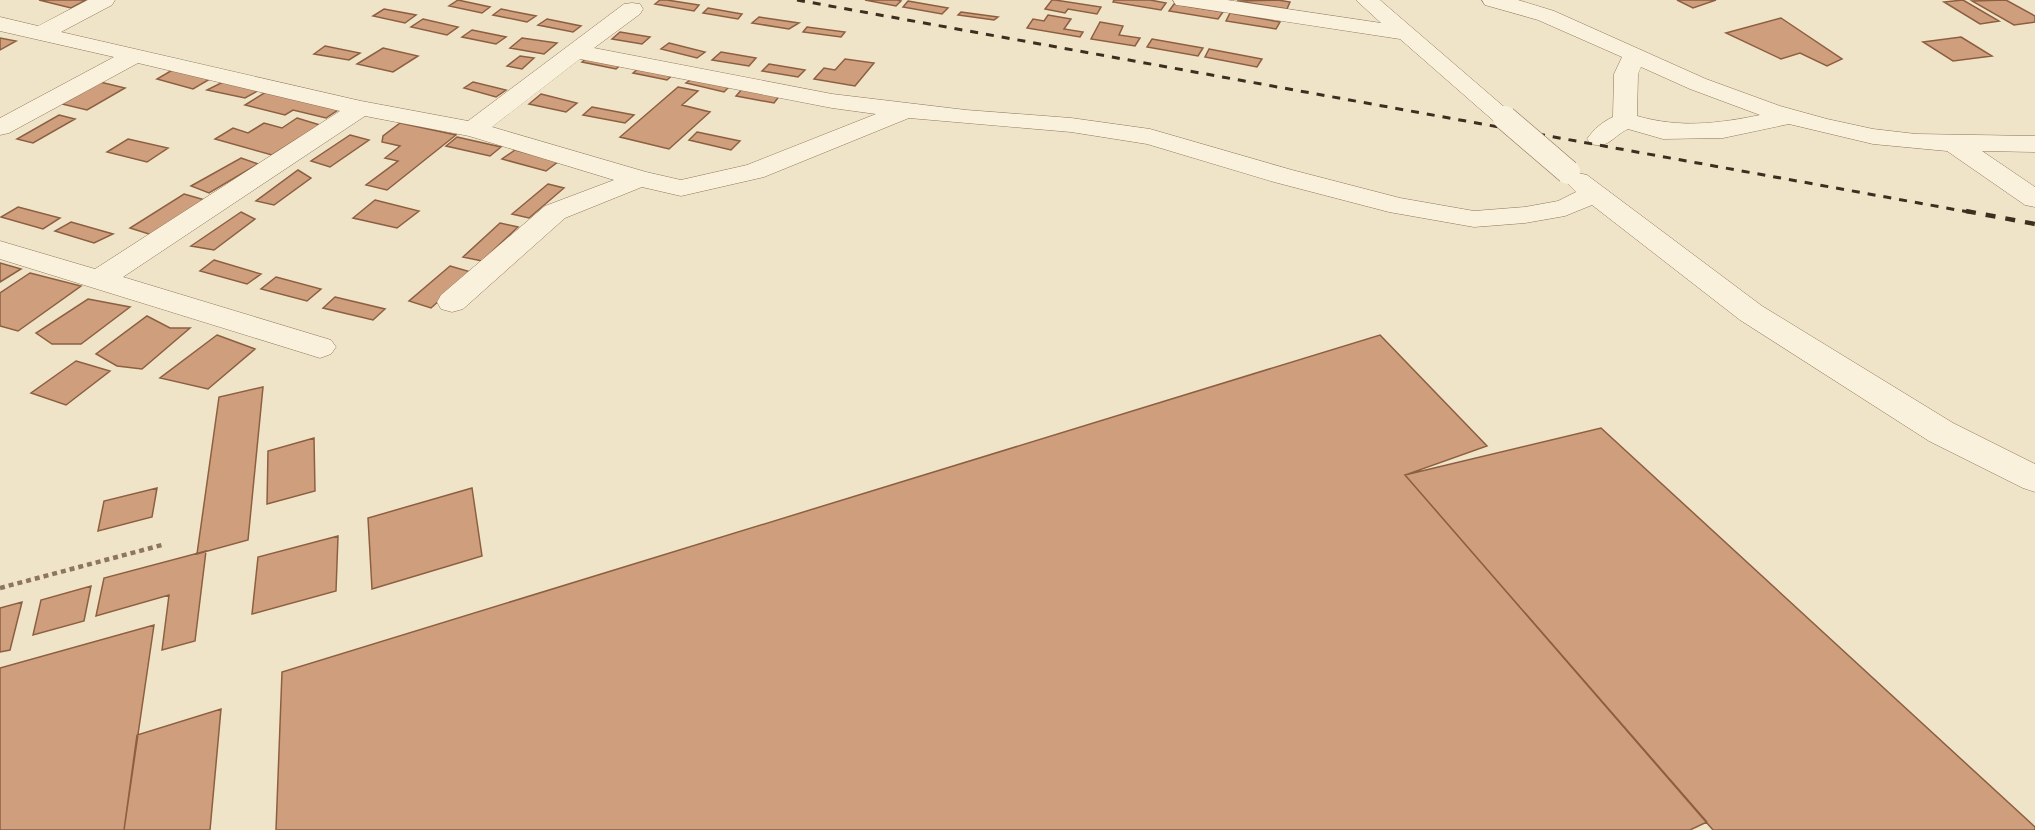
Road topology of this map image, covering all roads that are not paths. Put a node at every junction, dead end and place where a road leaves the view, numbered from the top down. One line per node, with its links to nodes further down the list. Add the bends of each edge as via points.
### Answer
1 (104, 0): 7 (street)
2 (1184, 0): 8 (street)
3 (1368, 0): 8 (street)
4 (1493, 0): 10 (street, via 1554,19)
5 (632, 9): 9 (street)
6 (0, 24): 7 (street)
7 (40, 34): 11 (street)
8 (1408, 34): 22 (street, bridge)
9 (579, 52): 13 (street, via 832,101); 17 (street)
10 (1634, 55): 14 (street); 15 (street, via 1626,74)
11 (136, 56): 12 (street); 16 (street)
12 (361, 108): 17 (street); 25 (street)
13 (905, 110): 21 (street, via 754,171 681,188); 22 (street, via 1071,125 1150,137 1399,206 1474,219 1565,208)
14 (1788, 117): 15 (street, via 1723,130 1663,131); 19 (street, via 1898,140)
15 (1625, 120): 18 (street)
16 (0, 128)
17 (473, 129): 21 (street)
18 (1600, 139)
19 (1954, 144): 20 (street); 23 (street)
20 (2035, 144)
21 (640, 178): 26 (street, via 555,212)
22 (1594, 194): 28 (street, via 1750,314 1941,432)
23 (2035, 199)
24 (0, 250): 25 (street)
25 (97, 281): 27 (street)
26 (452, 302)
27 (320, 347)
28 (2035, 479)

